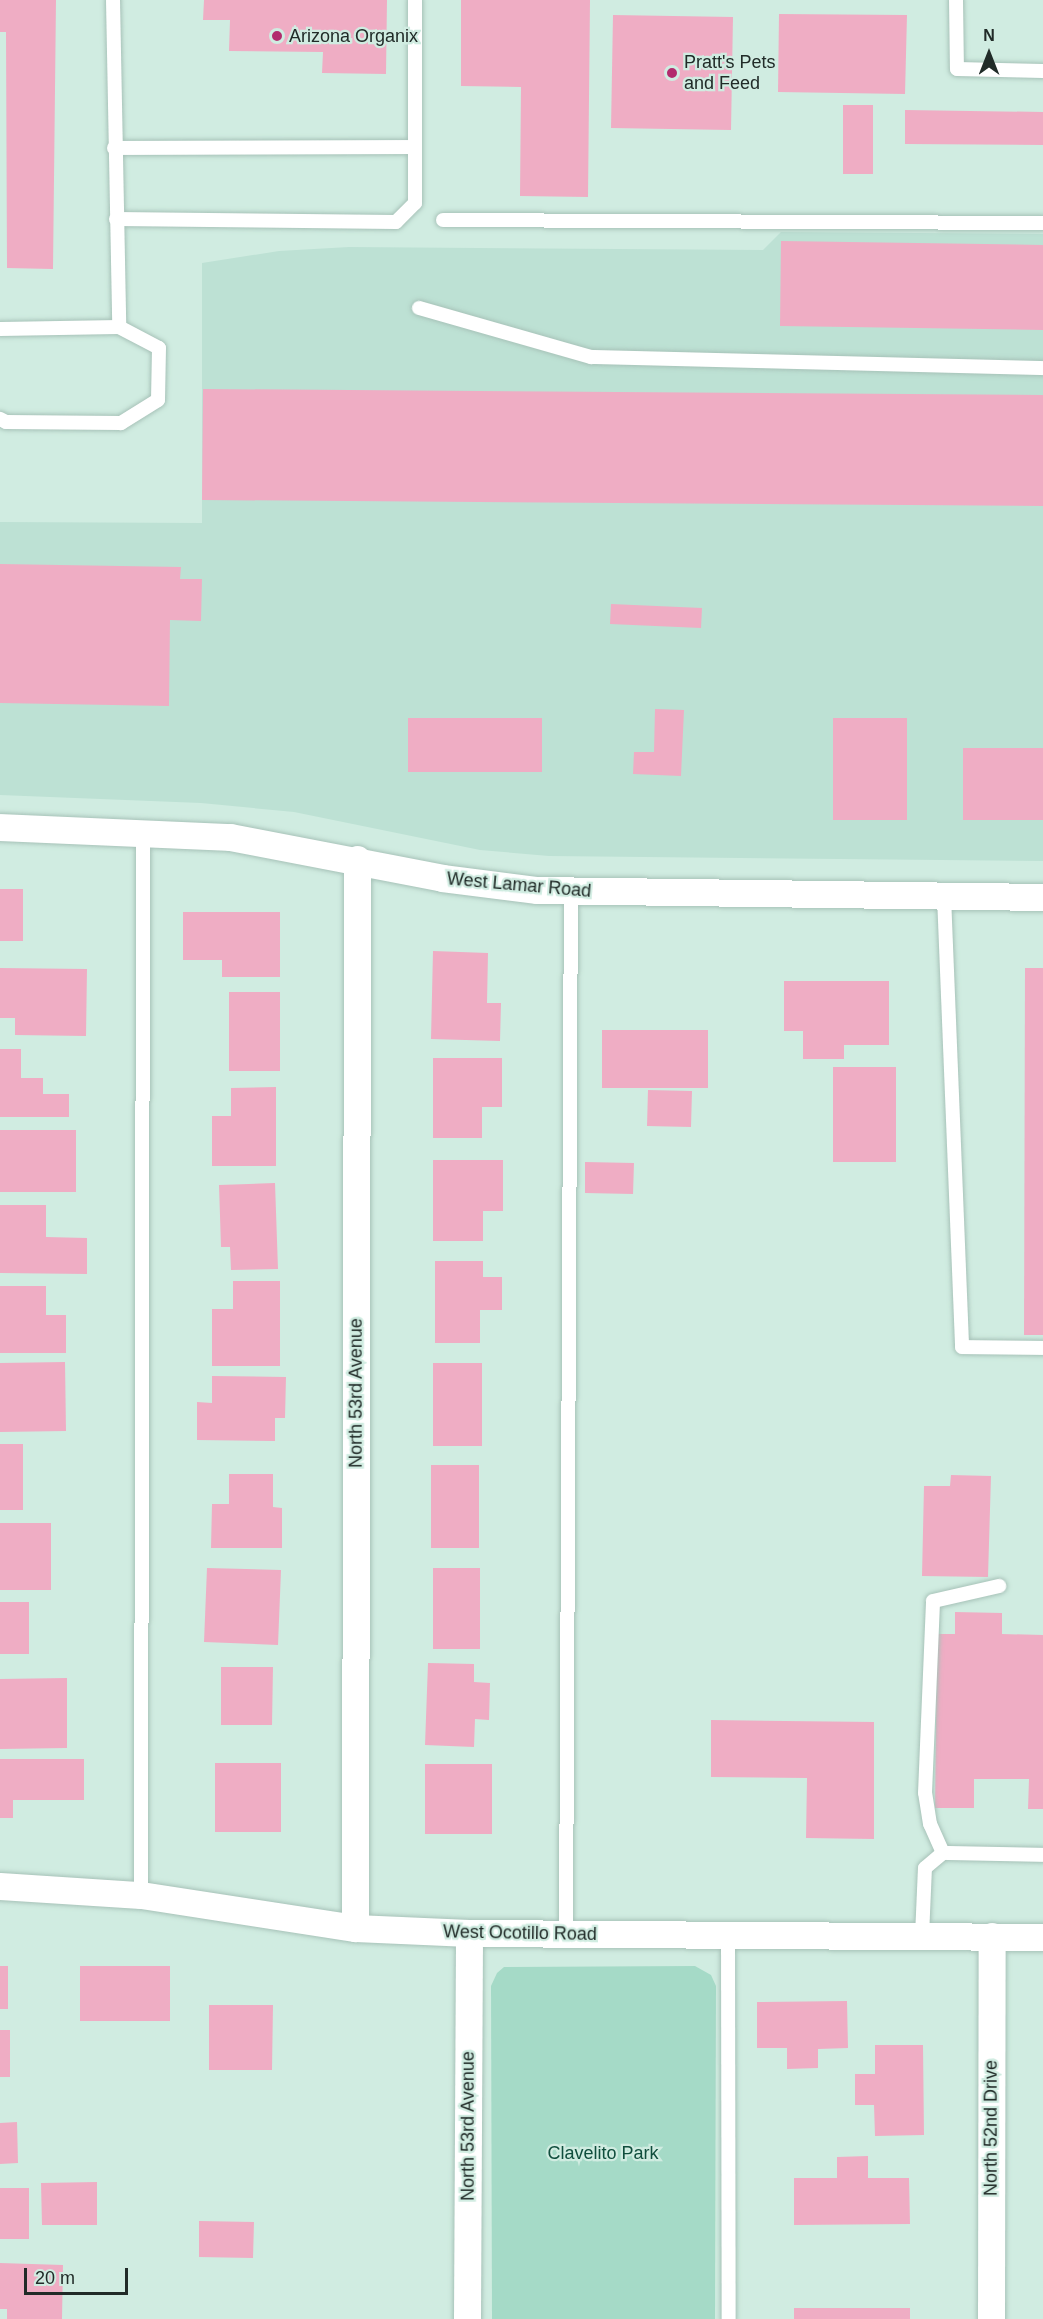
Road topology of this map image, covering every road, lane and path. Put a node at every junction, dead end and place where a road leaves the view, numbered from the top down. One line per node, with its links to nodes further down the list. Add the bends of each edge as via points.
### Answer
1 (113, 0): 6 (lane)
2 (415, 0): 5 (lane)
3 (956, 0): 4 (lane, via 957,69)
4 (1043, 71)
5 (415, 147): 6 (lane); 7 (lane, via 415,203 396,222)
6 (114, 148): 7 (lane)
7 (117, 219): 11 (lane)
8 (443, 220): 9 (lane)
9 (1043, 223)
10 (418, 308): 13 (lane, via 591,357)
11 (119, 327): 12 (lane); 14 (lane, via 159,348 158,400 121,423 6,422)
12 (0, 329)
13 (1043, 368)
14 (0, 418)
15 (0, 827): 16 (street, West Lamar Road)
16 (142, 832): 17 (street, West Lamar Road, via 230,837); 26 (lane)
17 (357, 859): 18 (street, West Lamar Road, via 442,878); 27 (street, North 53rd Avenue)
18 (572, 892): 19 (street, West Lamar Road); 29 (lane)
19 (944, 896): 20 (street, West Lamar Road); 21 (lane, via 962,1347)
20 (1043, 897)
21 (1043, 1347)
22 (999, 1586): 23 (lane, via 933,1601 925,1793 930,1824)
23 (943, 1853): 24 (lane); 31 (lane, via 925,1868)
24 (1043, 1855)
25 (0, 1886): 26 (street, West Ocotillo Road)
26 (141, 1895): 27 (street, West Ocotillo Road)
27 (355, 1928): 28 (street, West Ocotillo Road)
28 (469, 1933): 29 (street, West Ocotillo Road); 34 (street, North 53rd Avenue)
29 (566, 1934): 30 (street, West Ocotillo Road)
30 (728, 1934): 31 (street, West Ocotillo Road); 35 (lane)
31 (922, 1936): 32 (street, West Ocotillo Road)
32 (992, 1936): 33 (street, West Ocotillo Road); 36 (street, North 52nd Drive)
33 (1043, 1936)
34 (467, 2319)
35 (729, 2319)
36 (991, 2319)

